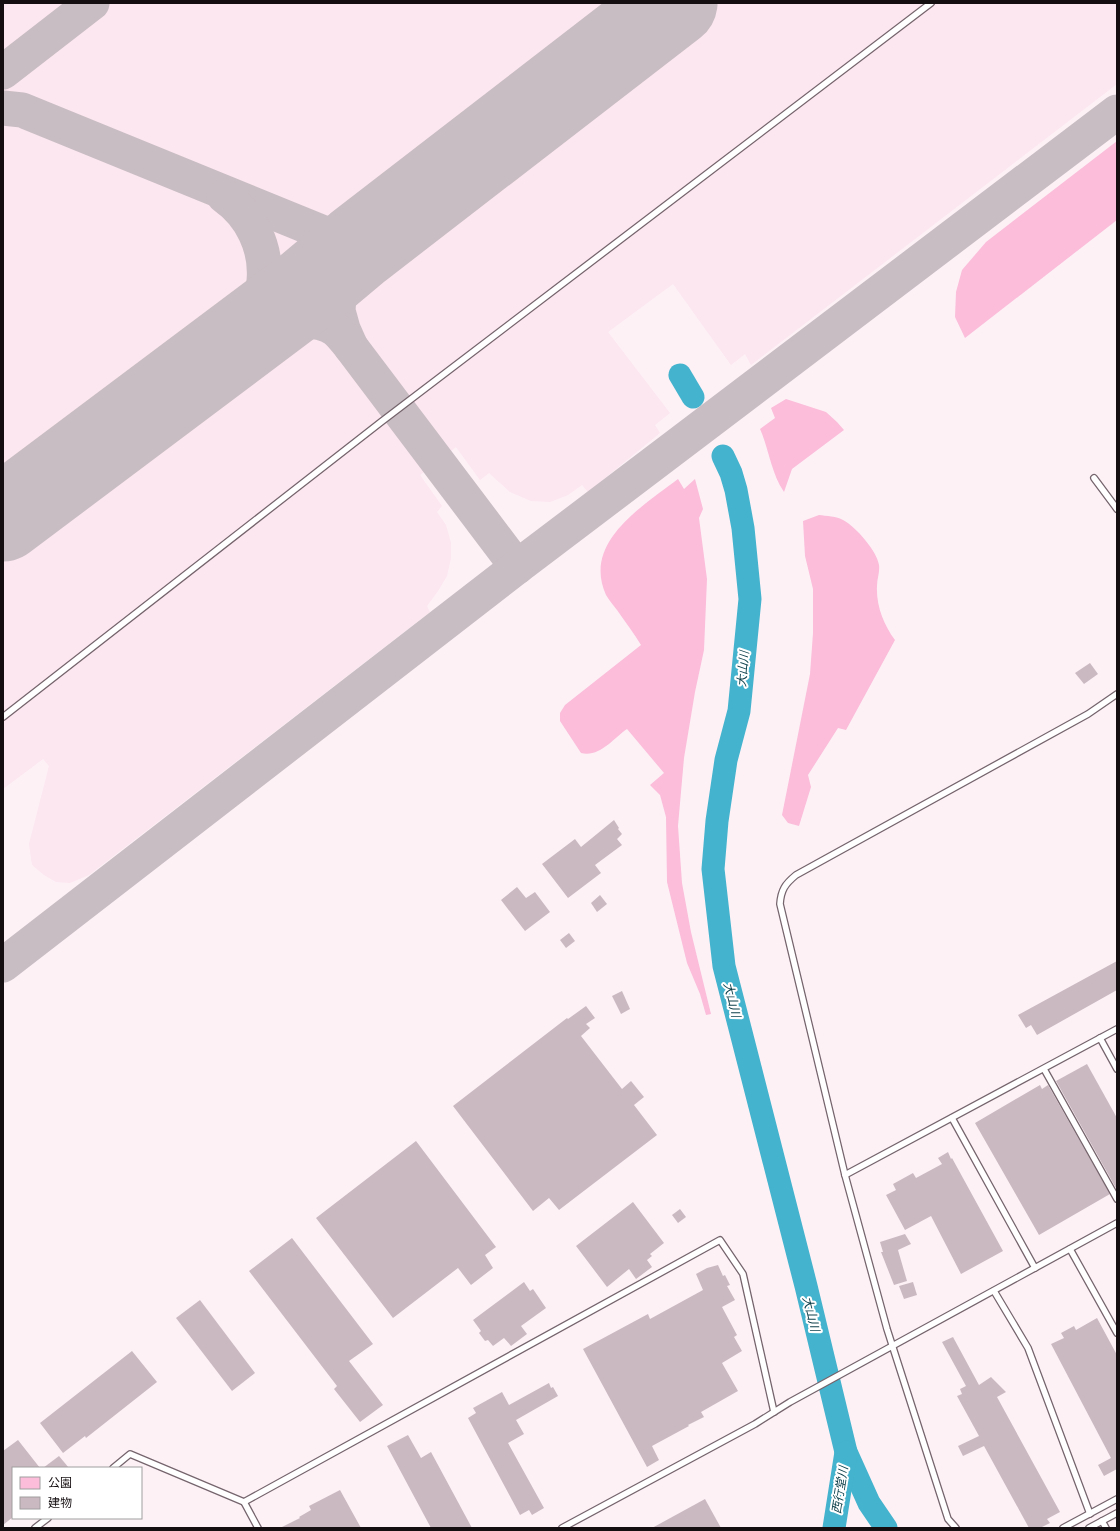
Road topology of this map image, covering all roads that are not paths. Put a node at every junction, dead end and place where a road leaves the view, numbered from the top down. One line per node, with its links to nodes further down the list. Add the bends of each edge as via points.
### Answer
1 (931, 3): 5 (lane, via 381,422)
2 (1094, 478): 3 (lane)
3 (1117, 509)
4 (1117, 694): 11 (lane, via 1088,714 796,875 783,888 780,904)
5 (3, 717)
6 (1117, 1029): 7 (lane)
7 (1100, 1038): 8 (lane); 9 (lane)
8 (1044, 1069): 10 (lane); 12 (lane)
9 (1117, 1069)
10 (952, 1118): 11 (lane); 15 (lane)
11 (845, 1175): 18 (lane)
12 (1117, 1199)
13 (1117, 1223): 14 (lane)
14 (1070, 1249): 15 (lane); 17 (lane)
15 (1035, 1268): 16 (lane)
16 (994, 1291): 18 (lane); 24 (lane, via 1028,1348)
17 (1117, 1333)
18 (892, 1347): 19 (lane); 30 (lane, via 948,1519)
19 (774, 1412): 22 (lane, via 743,1274 720,1240); 29 (lane)
20 (114, 1467): 22 (lane, via 130,1454)
21 (1117, 1499): 24 (lane)
22 (244, 1502): 28 (lane)
23 (1117, 1513): 26 (lane)
24 (1090, 1514): 31 (lane)
25 (47, 1519): 27 (lane)
26 (1102, 1521): 32 (lane); 33 (lane)
27 (35, 1528)
28 (258, 1528)
29 (562, 1528)
30 (956, 1528)
31 (1063, 1528)
32 (1089, 1528)
33 (1106, 1528)

